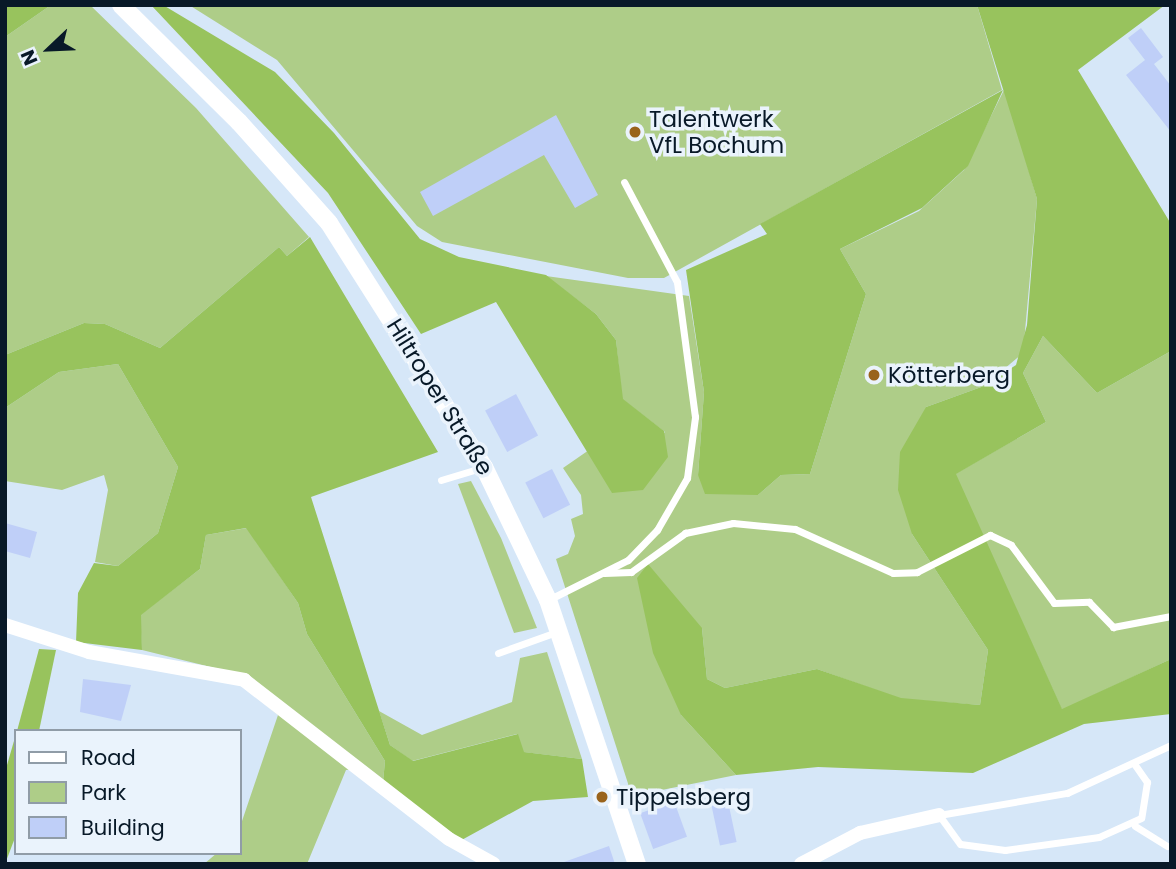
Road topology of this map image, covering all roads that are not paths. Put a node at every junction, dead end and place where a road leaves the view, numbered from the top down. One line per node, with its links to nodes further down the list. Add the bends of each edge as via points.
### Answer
1 (121, 5): 3 (street, Hiltroper Straße, via 239,122 329,223)
2 (624, 182): 5 (lane, via 677,282 695,417 687,478 662,523 628,560)
3 (484, 467): 4 (lane); 6 (street, Hiltroper Straße)
4 (441, 480)
5 (604, 573): 6 (lane); 7 (lane, via 631,572 685,533 733,523 806,533 893,573 917,572 990,535 1011,545 1054,603 1089,602 1113,627)
6 (548, 600): 9 (street, Hiltroper Straße)
7 (1171, 616)
8 (5, 625): 16 (street, via 89,652 244,680 449,839)
9 (559, 631): 10 (lane); 17 (street, Hiltroper Straße)
10 (498, 653)
11 (1171, 745): 12 (lane)
12 (1135, 765): 13 (lane, via 1067,793); 14 (lane, via 1147,782)
13 (939, 815): 14 (lane, via 960,844 1005,850); 18 (street, via 860,833)
14 (1135, 825): 15 (lane)
15 (1167, 846)
16 (494, 864)
17 (637, 864)
18 (802, 864)

